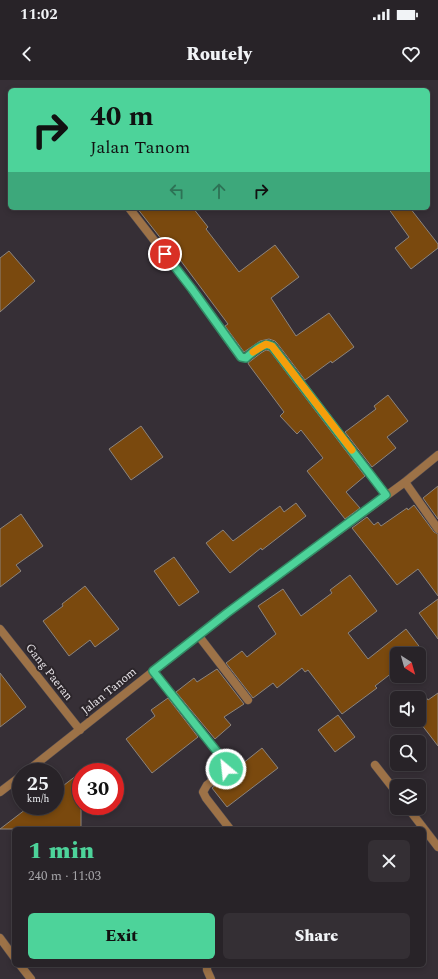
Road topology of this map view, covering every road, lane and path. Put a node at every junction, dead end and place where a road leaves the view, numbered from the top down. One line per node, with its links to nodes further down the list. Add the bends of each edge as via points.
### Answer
1 (131, 210): 4 (street, via 241,357 246,358 266,344 272,346)
2 (438, 455): 3 (street, Jalan Tanom)
3 (404, 482): 4 (street, Jalan Tanom); 5 (street)
4 (386, 495): 7 (street, Jalan Tanom)
5 (438, 529)
6 (0, 629): 10 (street, Gang Paeran)
7 (198, 635): 8 (street, Jalan Tanom); 9 (street)
8 (153, 671): 10 (street, Jalan Tanom); 17 (street, via 226,766 223,774 207,785 203,792)
9 (248, 700)
10 (80, 730): 11 (street, Jalan Tanom)
11 (38, 763)
12 (375, 764): 14 (street)
13 (12, 783): 15 (street)
14 (390, 784)
15 (0, 792)
16 (413, 815): 18 (street)
17 (228, 827)
18 (423, 827)
19 (426, 831): 20 (street)
20 (438, 847)
21 (0, 938): 22 (street)
22 (12, 954)
23 (22, 967): 25 (street)
24 (207, 967): 26 (street)
25 (31, 979)
26 (211, 979)

